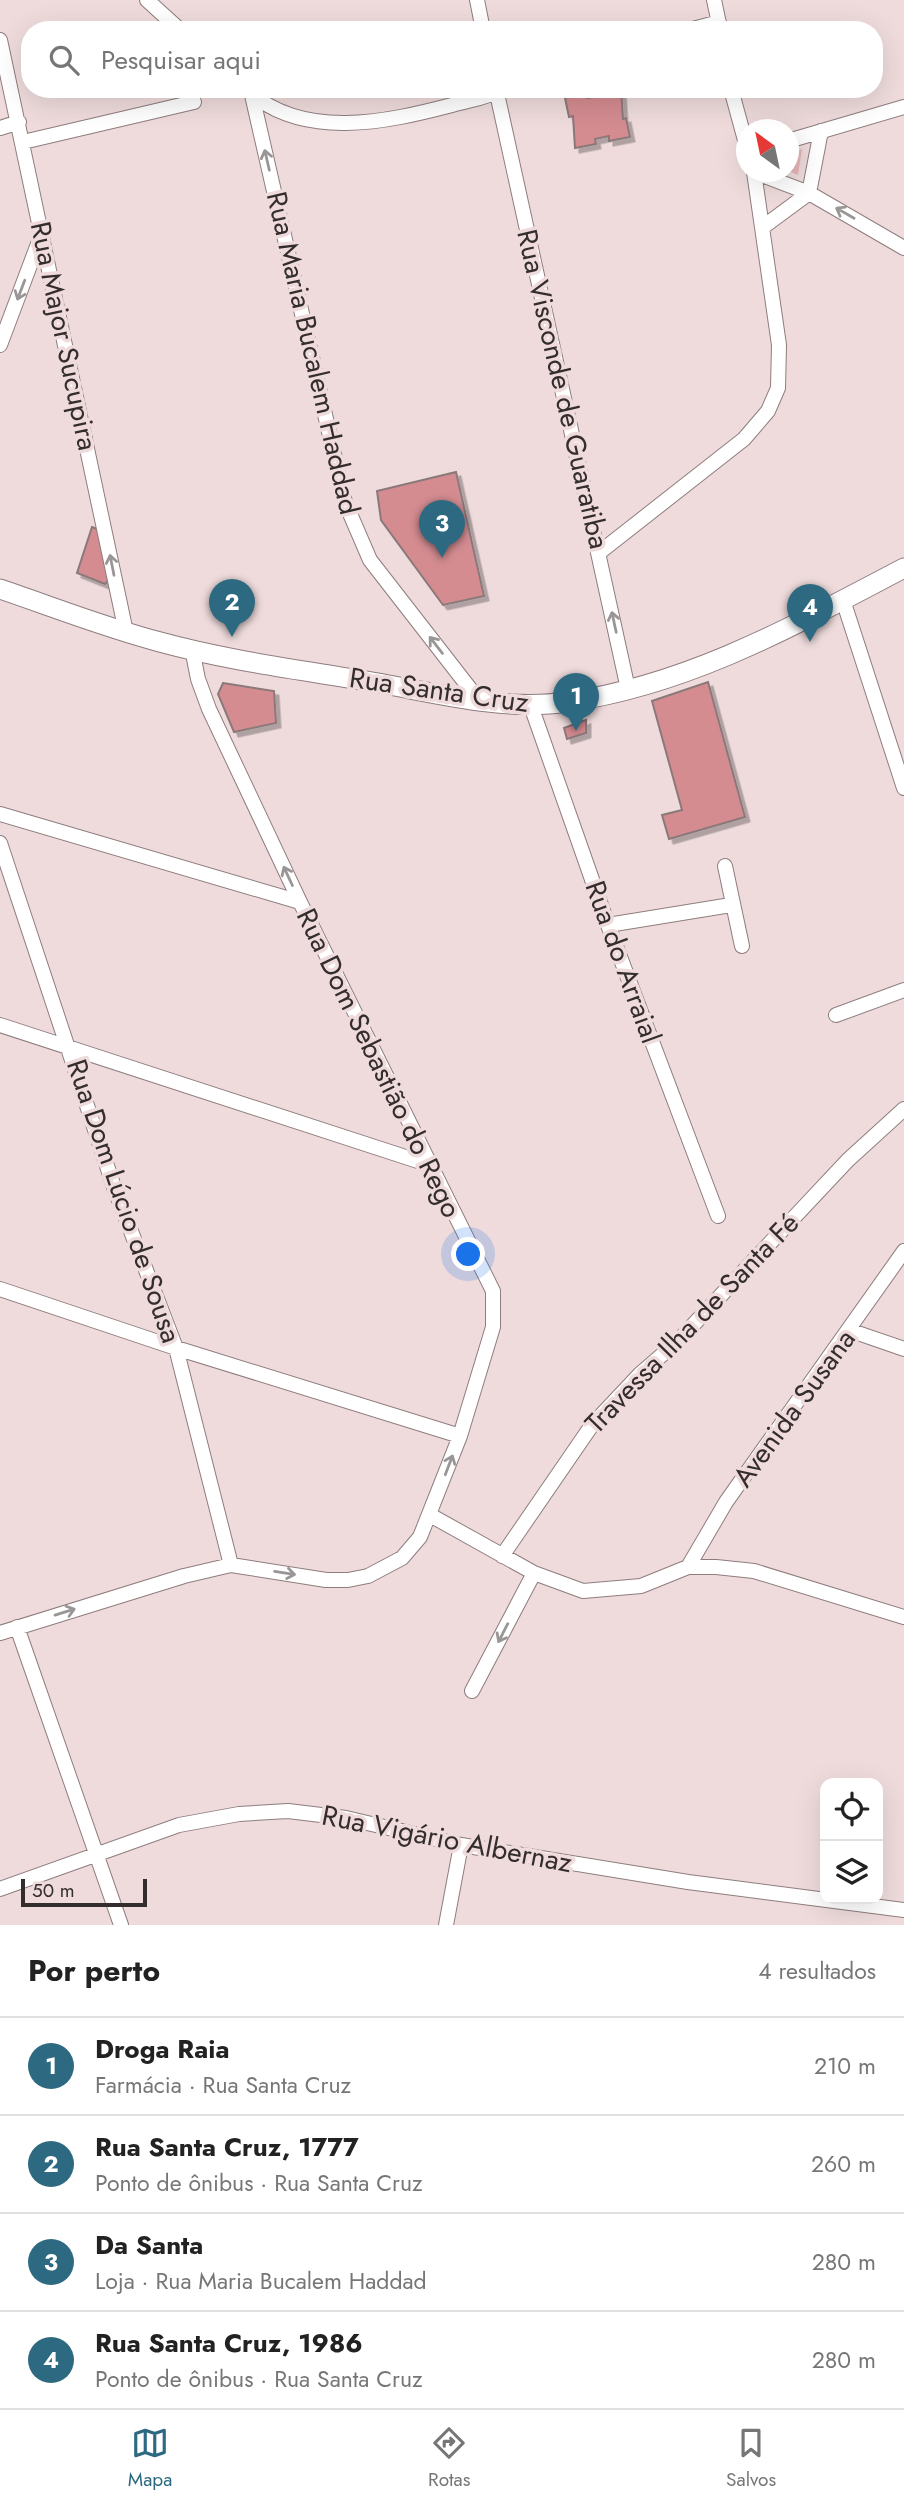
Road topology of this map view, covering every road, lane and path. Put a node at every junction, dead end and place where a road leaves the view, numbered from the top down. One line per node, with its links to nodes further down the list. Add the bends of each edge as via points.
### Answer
1 (147, 0): 4 (street)
2 (477, 0): 5 (street)
3 (715, 0): 6 (street)
4 (170, 21)
5 (481, 21)
6 (719, 21)
7 (0, 40): 16 (street, Rua Major Sucupira)
8 (250, 98): 35 (street, Rua Maria Bucalem Haddad, one-way to 8, via 370,560 349,513)
9 (261, 98): 10 (street, via 305,119 347,124 403,118)
10 (472, 98)
11 (501, 98): 28 (street, Rua Visconde de Guaratiba)
12 (734, 98): 15 (street)
13 (194, 102): 20 (street)
14 (904, 107): 18 (street)
15 (740, 119)
16 (19, 122): 17 (street); 20 (street, Rua Major Sucupira)
17 (0, 128)
18 (821, 131): 19 (street); 23 (street)
19 (799, 138)
20 (23, 142): 25 (street, Rua Major Sucupira)
21 (755, 182): 24 (street)
22 (782, 182): 23 (street)
23 (809, 192): 24 (street); 26 (street, one-way to 23)
24 (762, 227): 28 (street, via 779,345 778,388 768,411 744,439)
25 (42, 234): 27 (street, one-way to 27); 32 (street, Rua Major Sucupira, one-way to 25)
26 (904, 248)
27 (0, 345)
28 (600, 552): 34 (street, Rua Visconde de Guaratiba, one-way to 28)
29 (904, 568): 31 (main road, Rua Santa Cruz)
30 (0, 589): 32 (main road, Rua Santa Cruz)
31 (843, 600): 34 (main road, Rua Santa Cruz, via 709,664); 37 (street)
32 (126, 632): 33 (main road, Rua Santa Cruz)
33 (192, 649): 35 (main road, Rua Santa Cruz); 41 (street, Rua Dom Sebastião do Rego, one-way to 33, via 202,694)
34 (628, 689): 36 (main road, Rua Santa Cruz)
35 (478, 699): 36 (main road, Rua Santa Cruz)
36 (531, 706): 43 (street, Rua do Arraial)
37 (904, 788)
38 (0, 814): 41 (street)
39 (0, 843): 48 (street, Rua Dom Lúcio de Sousa)
40 (724, 866): 42 (street)
41 (300, 902): 50 (street, Rua Dom Sebastião do Rego)
42 (731, 905): 43 (street); 44 (street)
43 (608, 925): 51 (street, Rua do Arraial)
44 (742, 946)
45 (904, 990): 46 (street)
46 (836, 1014)
47 (0, 1025): 48 (street)
48 (70, 1048): 50 (street); 55 (street, Rua Dom Lúcio de Sousa, via 114,1187)
49 (904, 1109): 59 (street, Travessa Ilha de Santa Fé, via 848,1160 678,1342 592,1425)
50 (430, 1165): 57 (street, Rua Dom Sebastião do Rego, via 493,1291 493,1327)
51 (718, 1216)
52 (904, 1251): 54 (street, Avenida Susana)
53 (0, 1289): 55 (street)
54 (849, 1330): 56 (street); 61 (street, Avenida Susana, via 726,1502)
55 (176, 1348): 57 (street); 60 (street, Rua Dom Lúcio de Sousa)
56 (904, 1349)
57 (460, 1436): 58 (street, Rua Dom Sebastião do Rego, one-way to 57)
58 (430, 1515): 59 (street); 60 (street, Rua Dom Sebastião do Rego, one-way to 58, via 326,1580 368,1576 402,1558 420,1538)
59 (502, 1556): 62 (street)
60 (231, 1565): 64 (street, Rua Dom Sebastião do Rego, one-way to 60)
61 (688, 1567): 62 (street, via 641,1587 613,1591 583,1591); 63 (street, via 754,1571)
62 (534, 1573): 66 (street, one-way to 66)
63 (904, 1617)
64 (17, 1627): 65 (street, Rua Dom Sebastião do Rego); 68 (street)
65 (0, 1633)
66 (472, 1692)
67 (461, 1845): 68 (street, Rua Vigário Albernaz, via 346,1818 288,1811 179,1825); 70 (street, Rua Vigário Albernaz, via 688,1882); 72 (street)
68 (96, 1857): 69 (street, Rua Vigário Albernaz); 71 (street)
69 (0, 1889)
70 (904, 1910)
71 (121, 1925)
72 (446, 1925)

